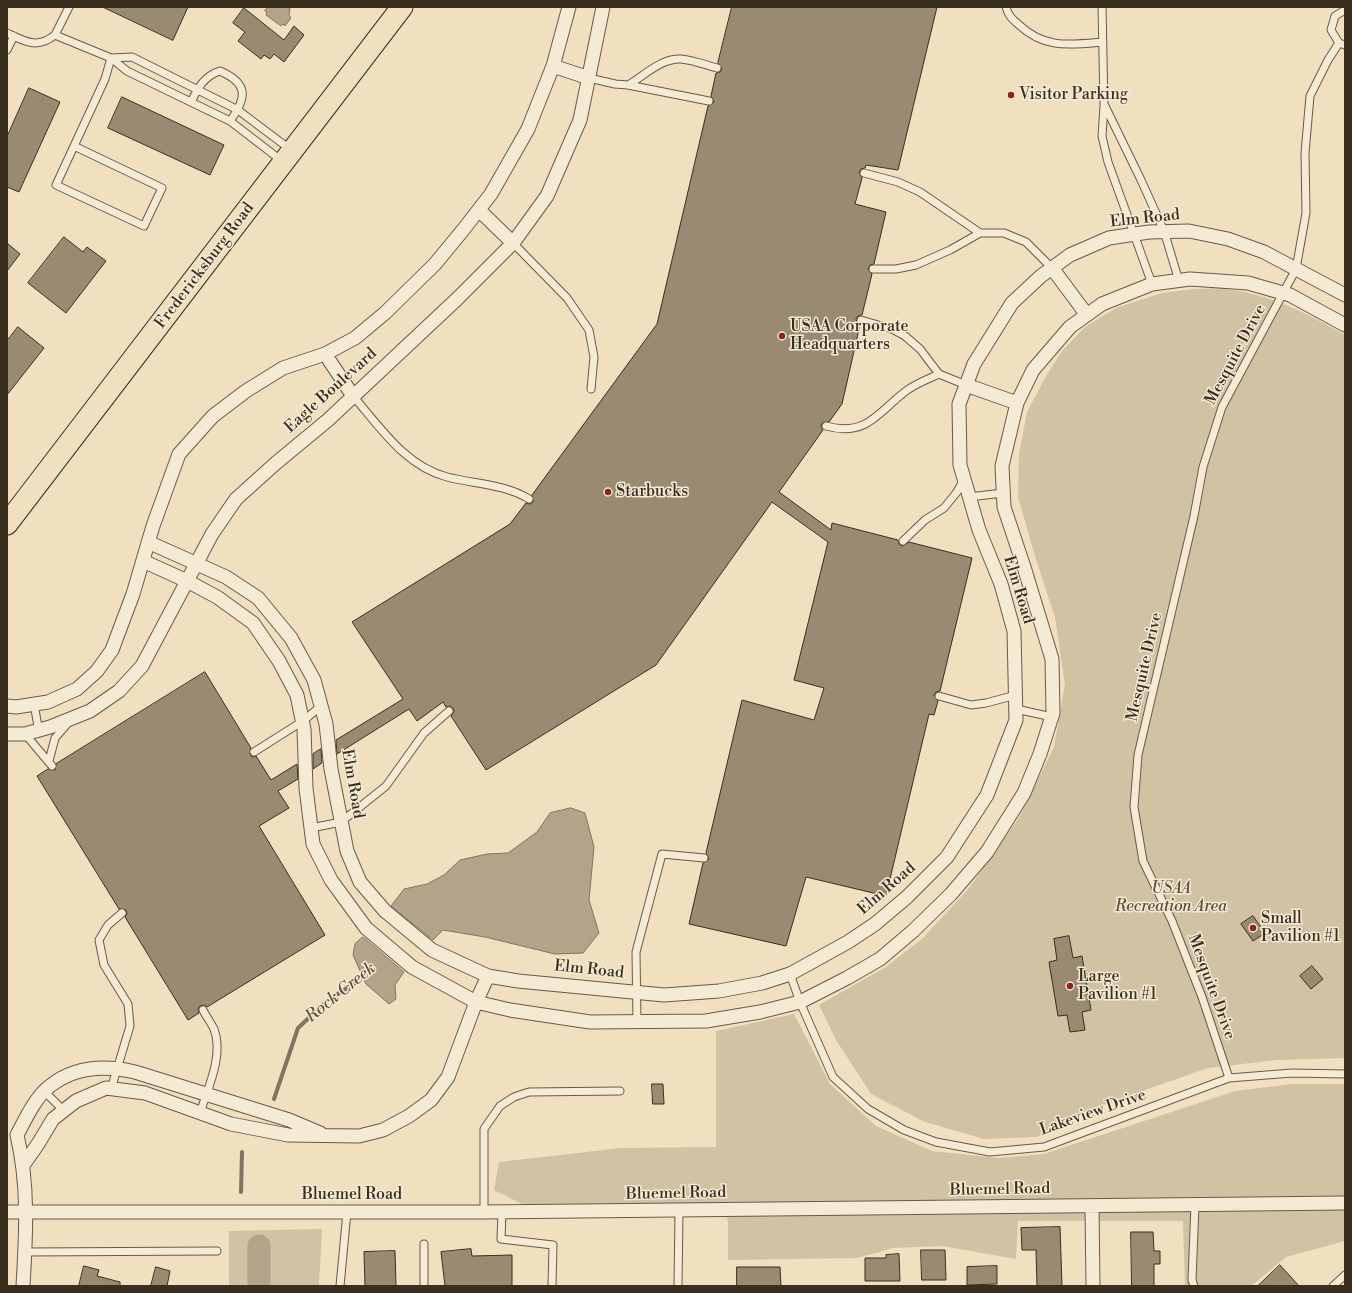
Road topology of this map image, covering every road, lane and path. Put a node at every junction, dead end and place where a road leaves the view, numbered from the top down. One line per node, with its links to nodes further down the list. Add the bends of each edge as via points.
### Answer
1 (69, 7): 10 (lane)
2 (402, 7): 28 (main road, Fredericksburg Road)
3 (569, 7): 16 (street, Eagle Boulevard)
4 (603, 7): 19 (street, Eagle Boulevard)
5 (1006, 7): 11 (lane, via 1010,17 1021,27 1035,38 1048,43)
6 (1102, 7): 11 (lane)
7 (1341, 10): 12 (lane, via 1335,16 1331,30)
8 (7, 32): 9 (lane)
9 (14, 36): 10 (lane, via 26,42 39,44); 13 (lane)
10 (55, 36): 14 (lane)
11 (1103, 42): 24 (lane)
12 (1342, 44): 37 (lane, Mesquite Drive, via 1328,60 1310,96 1305,153 1306,213)
13 (7, 50)
14 (111, 58): 15 (lane, via 132,57); 18 (lane); 27 (lane, via 105,79)
15 (144, 63): 18 (lane); 21 (lane)
16 (553, 66): 19 (street); 30 (street, Eagle Boulevard, via 528,129)
17 (717, 68): 20 (lane, via 681,59 671,60 660,64)
18 (138, 76): 23 (lane)
19 (588, 78): 20 (lane); 34 (street, Eagle Boulevard, via 580,120 547,196)
20 (628, 85): 22 (lane)
21 (197, 90): 23 (lane); 25 (lane); 25 (lane, via 212,74 220,71 230,75 242,90 243,100)
22 (710, 101)
23 (191, 102): 26 (lane)
24 (1104, 106): 31 (lane, via 1142,180); 33 (lane, via 1102,136 1108,162)
25 (238, 110): 26 (lane); 28 (lane)
26 (230, 121): 28 (lane)
27 (74, 146): 27 (lane, via 56,185 144,226 162,188)
28 (288, 157): 56 (main road, Fredericksburg Road)
29 (864, 173): 32 (lane, via 898,182 920,192)
30 (479, 210): 34 (street); 45 (street, Eagle Boulevard, via 435,264 386,313 356,338)
31 (1164, 232): 33 (street, Elm Road); 37 (street, Elm Road, via 1189,231 1228,239 1264,252); 38 (lane)
32 (980, 233): 35 (lane, via 1004,233 1026,242); 36 (lane, via 916,265 896,269)
33 (1135, 235): 35 (street, Elm Road, via 1109,238 1070,255); 39 (lane)
34 (512, 244): 48 (lane, via 568,298 590,330 594,357); 49 (street, Eagle Boulevard)
35 (1052, 268): 42 (street); 47 (street, Elm Road, via 1012,303 974,364)
36 (873, 269)
37 (1296, 269): 40 (lane, Mesquite Drive); 41 (street, Elm Road)
38 (1179, 281): 39 (street, Elm Road); 40 (street, Elm Road, via 1190,279 1248,282)
39 (1152, 284): 42 (street, Elm Road, via 1102,304)
40 (1284, 293): 44 (street, Elm Road); 89 (lane, Mesquite Drive, via 1222,407 1203,467 1194,516 1138,755 1134,807 1143,861 1183,948)
41 (1345, 295)
42 (1087, 315): 50 (street, Elm Road, via 1070,327 1033,370)
43 (861, 320): 46 (lane, via 892,329 905,336 920,349)
44 (1345, 325)
45 (325, 354): 49 (street); 58 (street, Eagle Boulevard, via 283,368 213,416 179,454)
46 (939, 374): 47 (lane); 51 (lane, via 906,390 869,423 846,430)
47 (966, 385): 50 (street); 52 (street, Elm Road, via 959,404 960,465)
48 (590, 389)
49 (353, 396): 55 (lane, via 401,451 418,464 445,476 516,491); 60 (street, Eagle Boulevard, via 236,499)
50 (1017, 403): 53 (street, Elm Road, via 1002,466)
51 (826, 426)
52 (964, 479): 54 (street, Elm Road); 57 (lane, via 944,508 925,520)
53 (1003, 493): 54 (lane); 69 (street, Elm Road, via 1004,507 1052,659)
54 (969, 497): 62 (street, Elm Road, via 979,530 1001,584 1014,631)
55 (529, 499)
56 (7, 524)
57 (903, 541)
58 (148, 542): 59 (street, Eagle Boulevard); 60 (street, Elm Road)
59 (143, 561): 61 (street, Elm Road); 64 (street, Eagle Boulevard, via 112,650 97,670 77,689 48,702)
60 (197, 562): 61 (street, Eagle Boulevard); 66 (street, Elm Road, via 258,598 291,638 314,680)
61 (187, 581): 70 (street, Eagle Boulevard, via 142,666 119,691 90,711); 71 (street, Elm Road, via 217,597 253,622 279,661 297,695)
62 (1016, 695): 63 (lane, via 971,705); 67 (street, Elm Road)
63 (939, 696)
64 (34, 704): 65 (street, Eagle Boulevard); 72 (lane)
65 (7, 706)
66 (321, 706): 71 (lane); 76 (street, Elm Road)
67 (1016, 709): 69 (lane); 80 (street, Elm Road, via 1016,720 987,795 947,857 907,897 875,924)
68 (449, 711): 76 (lane, via 424,733 386,786)
69 (1052, 717): 84 (street, Elm Road, via 1024,793 987,852 951,894 913,931 880,958)
70 (73, 718): 72 (street, Eagle Boulevard); 74 (lane, via 55,738 50,764)
71 (303, 721): 75 (lane); 77 (street, Elm Road, via 306,788)
72 (39, 732): 74 (street, Eagle Boulevard)
73 (7, 734): 74 (street, Eagle Boulevard)
74 (25, 734)
75 (254, 752)
76 (342, 822): 77 (lane); 81 (street, Elm Road, via 347,851 360,882 385,912 432,950)
77 (311, 828): 83 (street, Elm Road, via 313,844 331,880 366,928 412,967)
78 (704, 858): 82 (lane, via 662,854 636,952)
79 (122, 914): 87 (lane, via 108,925 99,940 104,964 128,1004 130,1026 125,1048)
80 (790, 974): 82 (street, Elm Road, via 762,983 719,991 664,995); 84 (lane, Lakeview Drive)
81 (488, 976): 82 (street, Elm Road); 83 (street)
82 (636, 992): 86 (lane)
83 (476, 1002): 86 (street, Elm Road, via 510,1010 590,1022); 96 (street, via 448,1077 431,1100 383,1130 359,1136)
84 (800, 1002): 86 (street, Elm Road, via 706,1021); 89 (lane, Lakeview Drive, via 833,1076 868,1109 904,1130 936,1142 990,1152 1044,1147)
85 (202, 1010): 93 (lane, via 214,1029 217,1048 216,1062)
86 (637, 1023)
87 (116, 1067): 90 (lane); 92 (street, via 93,1068 71,1074 49,1086); 93 (street)
88 (1345, 1074): 89 (lane, Lakeview Drive, via 1292,1073)
89 (1229, 1078)
90 (111, 1089): 94 (street, via 106,1088 76,1100); 95 (street, via 145,1093)
91 (620, 1091): 105 (lane, via 529,1092 514,1097 500,1106 484,1129)
92 (45, 1092): 94 (lane); 97 (street, via 17,1134)
93 (206, 1094): 95 (lane); 96 (street, via 289,1120)
94 (64, 1111): 97 (street, via 53,1119)
95 (200, 1113): 96 (street, via 231,1124 288,1135)
96 (328, 1136)
97 (24, 1164): 103 (street)
98 (1345, 1203): 99 (street, Bluemel Road)
99 (1195, 1205): 100 (street, Bluemel Road); 117 (lane, via 1192,1280)
100 (1092, 1206): 101 (street, Bluemel Road); 116 (street)
101 (678, 1210): 106 (street, Bluemel Road); 115 (lane)
102 (7, 1212): 103 (street, Bluemel Road)
103 (26, 1212): 104 (street, Bluemel Road); 109 (street)
104 (347, 1212): 105 (street, Bluemel Road); 112 (lane)
105 (484, 1212): 106 (street, Bluemel Road)
106 (502, 1212): 114 (lane, via 501,1239 553,1245)
107 (424, 1244): 113 (lane)
108 (217, 1250): 109 (lane)
109 (25, 1252): 111 (street)
110 (1345, 1275): 118 (lane)
111 (24, 1286)
112 (340, 1286)
113 (424, 1286)
114 (552, 1286)
115 (678, 1286)
116 (1092, 1286)
117 (1194, 1286)
118 (1333, 1286)

